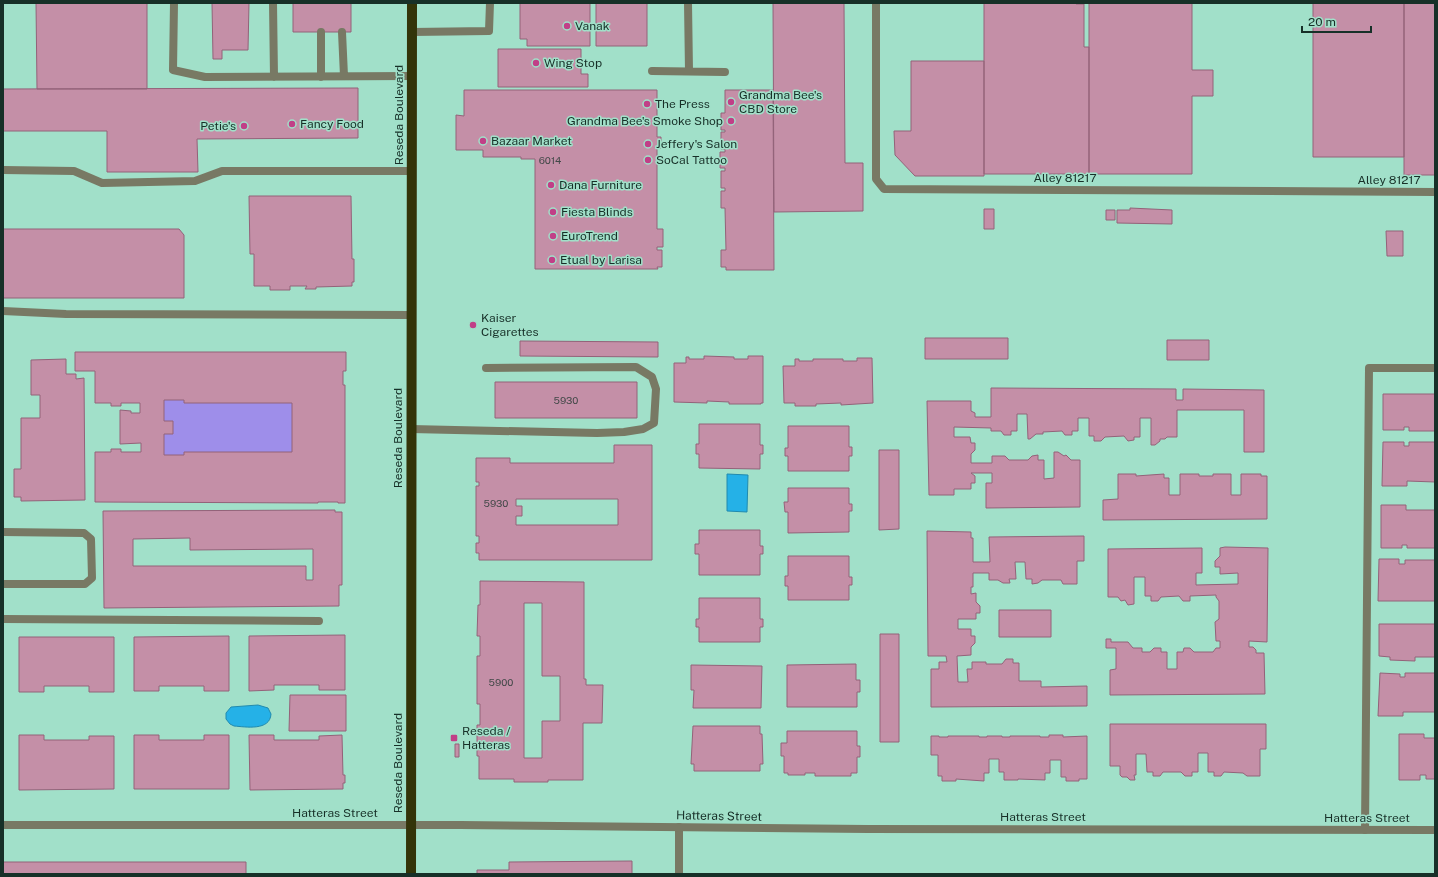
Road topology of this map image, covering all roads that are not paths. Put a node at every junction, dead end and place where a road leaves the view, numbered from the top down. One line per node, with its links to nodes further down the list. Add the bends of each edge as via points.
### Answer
1 (174, 3): 15 (street, via 174,70 205,77)
2 (273, 3): 15 (street)
3 (412, 3): 9 (main road, Reseda Boulevard)
4 (490, 3): 9 (street, via 489,31)
5 (688, 3): 11 (street)
6 (876, 3): 19 (street, Alley 81217, via 876,179 884,189)
7 (321, 32): 16 (street)
8 (342, 32): 13 (street)
9 (412, 32): 14 (main road, Reseda Boulevard)
10 (652, 70): 11 (street)
11 (689, 71): 12 (street)
12 (725, 72)
13 (344, 76): 14 (street); 16 (street)
14 (412, 76): 18 (main road, Reseda Boulevard)
15 (274, 77): 16 (street)
16 (321, 77)
17 (3, 170): 18 (street, via 74,171 102,182 195,181 222,171)
18 (412, 171): 21 (main road, Reseda Boulevard)
19 (1435, 192)
20 (3, 312): 21 (street)
21 (411, 315): 24 (main road, Reseda Boulevard)
22 (486, 368): 24 (street, via 636,367 652,377 656,389 654,423 643,429 597,433)
23 (1435, 368): 32 (street, via 1369,368)
24 (411, 429): 30 (main road, Reseda Boulevard)
25 (3, 532): 26 (street, via 84,533 91,539 92,578 86,584)
26 (3, 584)
27 (3, 619): 28 (street)
28 (319, 621)
29 (3, 825): 30 (street, Hatteras Street)
30 (411, 825): 31 (street, Hatteras Street); 34 (main road, Reseda Boulevard)
31 (679, 827): 32 (street, Hatteras Street); 35 (street)
32 (1365, 830): 33 (street, Hatteras Street)
33 (1435, 830)
34 (412, 874)
35 (679, 874)

